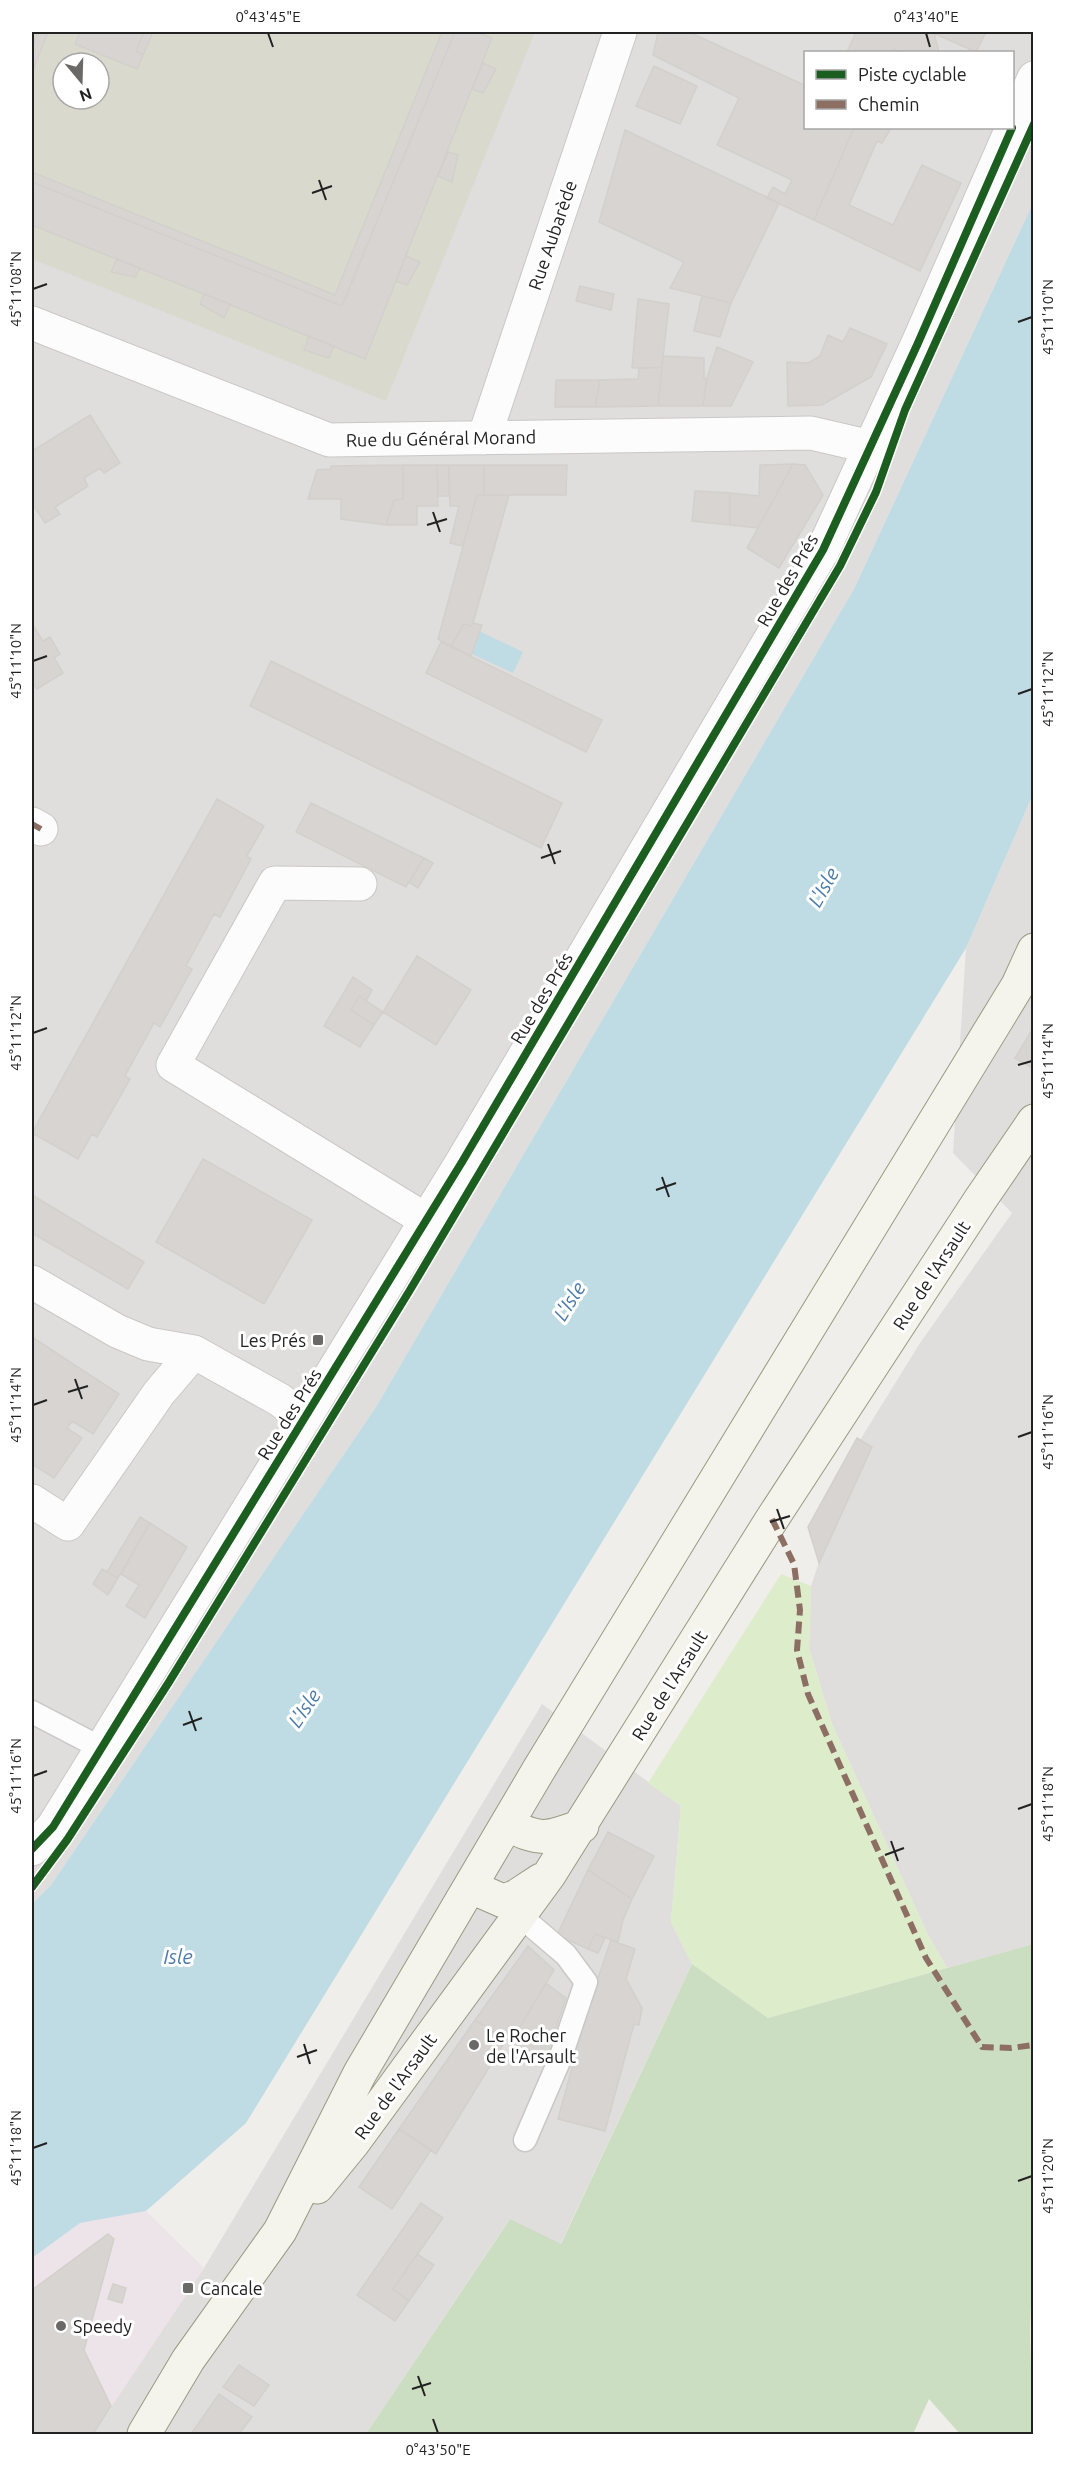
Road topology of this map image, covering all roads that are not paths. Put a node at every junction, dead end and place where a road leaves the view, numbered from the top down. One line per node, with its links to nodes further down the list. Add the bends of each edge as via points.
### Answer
1 (620, 32): 6 (street, Rue Aubarède)
2 (1034, 78): 3 (street, Rue des Prés)
3 (1014, 123)
4 (1011, 129): 7 (street, Rue des Prés)
5 (32, 323): 6 (street, Rue du Général Morand, via 329,440)
6 (484, 438): 7 (street, Rue du Général Morand, via 811,433)
7 (871, 447): 11 (street, Rue des Prés, via 824,550)
8 (360, 884): 11 (street, via 275,883 172,1065)
9 (1034, 951): 18 (main road, via 1018,985)
10 (1034, 1121): 19 (main road, Rue de l'Arsault, via 772,1519)
11 (426, 1220): 14 (street, Rue des Prés)
12 (32, 1282): 13 (street, via 117,1331 148,1344)
13 (194, 1352): 14 (street, via 280,1400); 15 (street, via 159,1393 68,1524)
14 (304, 1419): 17 (street, Rue des Prés)
15 (32, 1501)
16 (32, 1712): 17 (lane)
17 (101, 1748): 20 (street, Rue des Prés, via 53,1827)
18 (507, 1825): 19 (main road, via 533,1837 555,1836); 22 (main road)
19 (582, 1826): 21 (main road, Rue de l'Arsault)
20 (32, 1849)
21 (549, 1875): 22 (main road, via 503,1901); 23 (main road, Rue de l'Arsault)
22 (471, 1887): 25 (main road, via 360,2073)
23 (519, 1916): 24 (lane, via 566,1956 586,1982 560,2059); 25 (main road, Rue de l'Arsault, via 353,2143)
24 (525, 2140)
25 (280, 2231): 26 (main road, via 188,2360)
26 (144, 2434)

